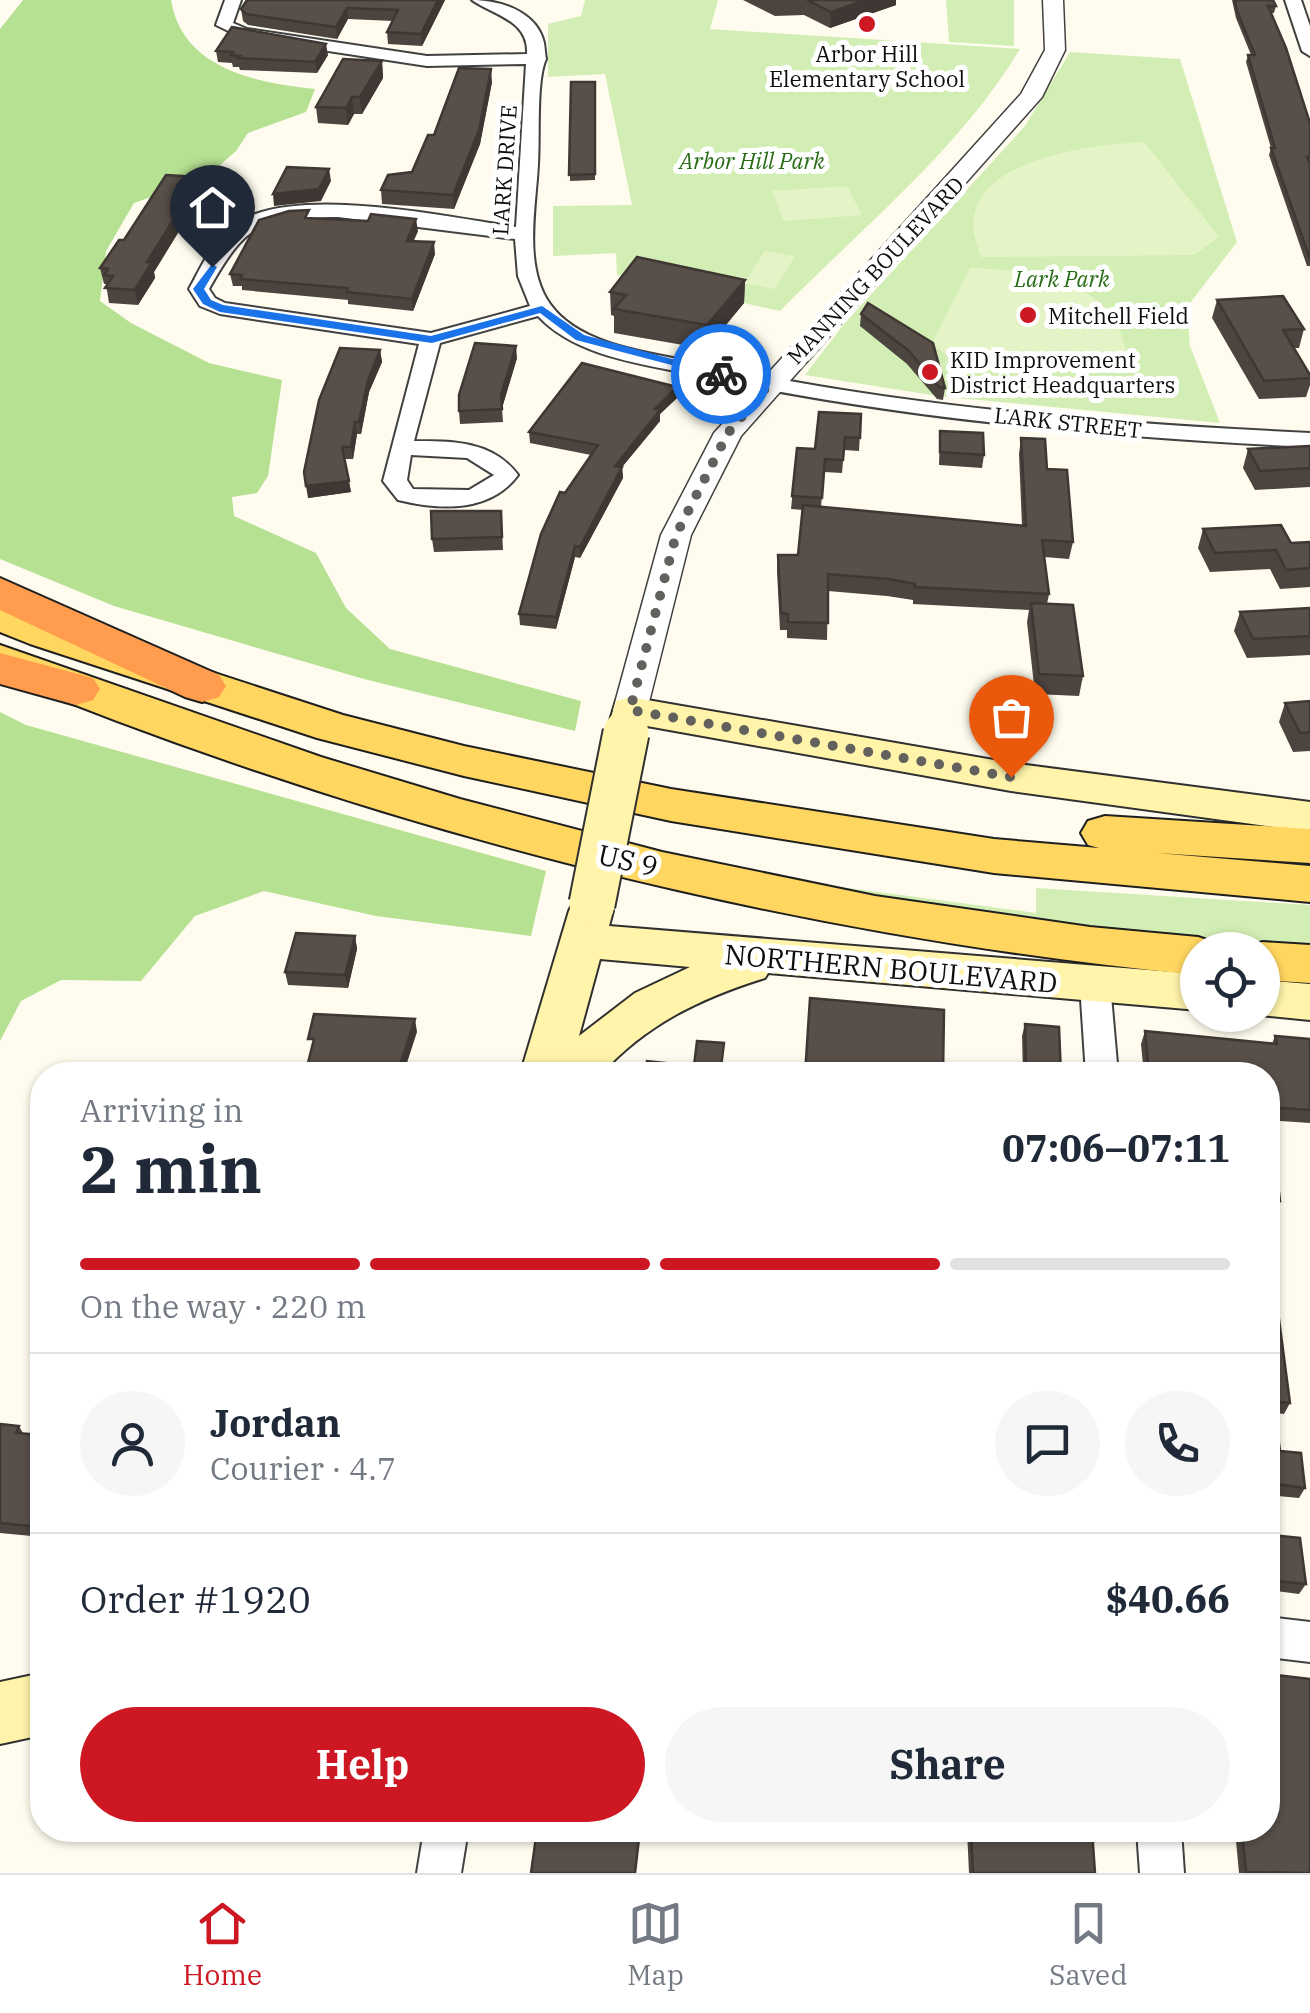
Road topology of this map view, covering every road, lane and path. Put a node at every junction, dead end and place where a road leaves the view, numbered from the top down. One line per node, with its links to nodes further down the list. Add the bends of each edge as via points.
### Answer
1 (233, 0): 6 (street, via 224,25 243,33 427,60)
2 (480, 0): 6 (street, via 529,27)
3 (1054, 0): 10 (street, MANNING BOULEVARD, via 1054,50 1031,97)
4 (1294, 0): 5 (street)
5 (1310, 51)
6 (538, 58): 7 (street, LARK DRIVE)
7 (522, 234): 8 (street, LARK DRIVE, via 530,288); 9 (street, via 287,212 240,228 199,289 220,308)
8 (542, 309): 9 (street); 10 (street, via 580,337 618,350)
9 (432, 339): 12 (street)
10 (768, 385): 11 (street, LARK STREET, via 1114,428); 19 (street, MANNING BOULEVARD, via 728,433 676,535)
11 (1310, 440)
12 (401, 448)
13 (0, 592): 17 (highway)
14 (0, 616): 17 (main road)
15 (0, 658): 18 (main road, US 9)
16 (0, 668): 18 (highway)
17 (202, 686): 20 (main road, via 464,761)
18 (76, 689): 25 (main road, US 9 / US 9, via 428,808 630,861 941,925)
19 (628, 722): 21 (main road); 24 (main road, bridge)
20 (671, 806): 22 (main road); 23 (main road, via 994,856)
21 (1310, 817)
22 (1310, 846)
23 (1310, 884)
24 (588, 922): 26 (main road, NORTHERN BOULEVARD); 33 (main road)
25 (1180, 954)
26 (778, 959): 29 (main road, NORTHERN BOULEVARD); 34 (main road, via 700,979 654,1000)
27 (1280, 962): 28 (main road)
28 (1310, 964)
29 (1095, 984): 30 (main road, NORTHERN BOULEVARD); 35 (street)
30 (1180, 991)
31 (1280, 1000): 32 (main road)
32 (1310, 1002)
33 (548, 1062)
34 (584, 1062)
35 (1101, 1062)
36 (1280, 1638): 37 (street)
37 (1310, 1642)
38 (30, 1706): 39 (main road)
39 (0, 1712)
40 (444, 1842): 42 (street)
41 (1160, 1842): 43 (street)
42 (439, 1873)
43 (1162, 1873)

